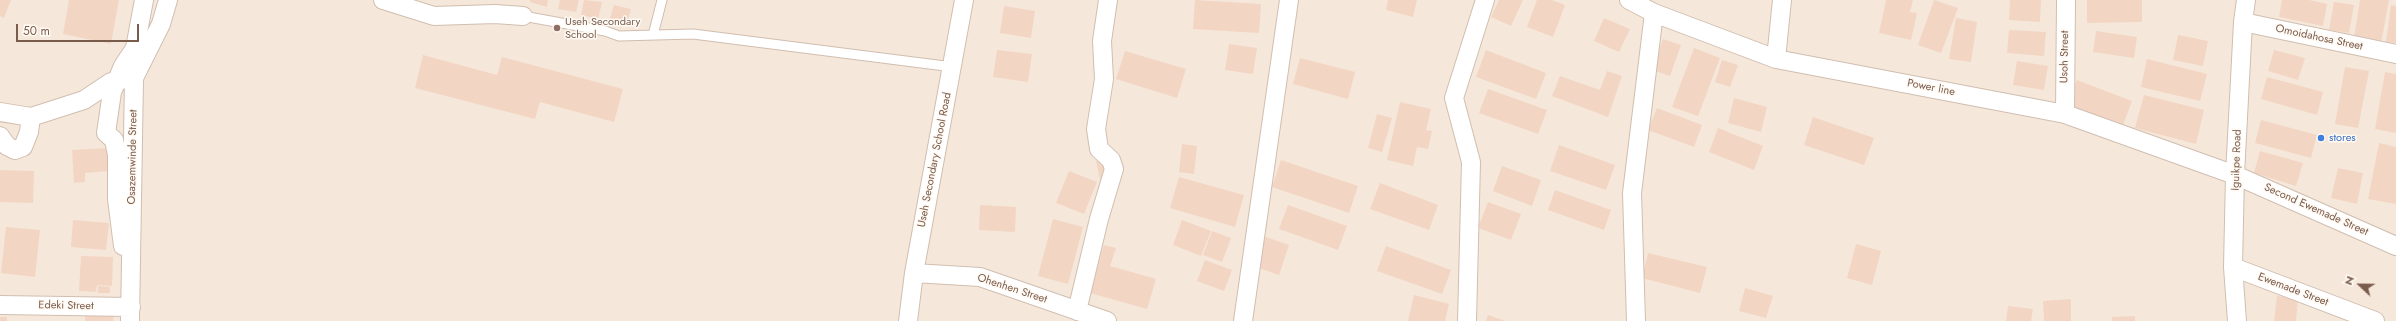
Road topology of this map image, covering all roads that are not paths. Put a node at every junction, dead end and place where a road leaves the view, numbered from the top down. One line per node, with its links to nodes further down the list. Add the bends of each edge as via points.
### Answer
1 (144, 0): 21 (street, via 135,48)
2 (168, 0): 20 (street, Osazemwinde Street, via 161,24)
3 (383, 0): 14 (street, via 434,16)
4 (662, 0): 16 (lane)
5 (964, 0): 19 (street, Useh Secondary School Road)
6 (1108, 0): 32 (street, via 1102,41 1104,79 1096,129 1098,150 1111,160 1114,169 1099,219)
7 (1289, 0): 36 (street)
8 (1485, 0): 37 (street, via 1454,98 1471,162)
9 (1629, 0): 13 (street, Power line)
10 (1782, 0): 18 (street)
11 (2066, 0): 23 (street, Usoh Street)
12 (2246, 0): 15 (street, Iguikpe Road)
13 (1654, 13): 18 (street, Power line); 38 (street, via 1632,193)
14 (523, 16): 16 (lane, via 605,31 619,36)
15 (2243, 22): 17 (street, Omoidahosa Street); 26 (street, Iguikpe Road)
16 (653, 35): 19 (lane, via 693,34 732,38)
17 (2396, 54)
18 (1776, 59): 23 (street, Power line)
19 (953, 67): 29 (street, Useh Secondary School Road)
20 (134, 78): 21 (street); 30 (street, Osazemwinde Street)
21 (115, 82): 24 (street, via 84,100); 30 (street, via 106,133 114,140 117,154 117,199 125,260)
22 (0, 112): 24 (street)
23 (2064, 114): 26 (street, Power line)
24 (31, 117): 25 (street, via 23,147 15,150 7,146)
25 (0, 136)
26 (2236, 175): 27 (street, Second Ewemade Street); 28 (street, Iguikpe Road)
27 (2396, 246)
28 (2233, 267): 39 (street, Iguikpe Road); 40 (street, Ewemade Street)
29 (914, 273): 32 (street, Ohenhen Street, via 980,277); 34 (street, Useh Secondary School Road)
30 (132, 277): 33 (street, Osazemwinde Street)
31 (0, 305): 33 (street, Edeki Street)
32 (1078, 311): 35 (street, Ohenhen Street)
33 (131, 314)
34 (908, 321)
35 (1107, 321)
36 (1243, 321)
37 (1466, 321)
38 (1636, 321)
39 (2236, 321)
40 (2375, 321)

